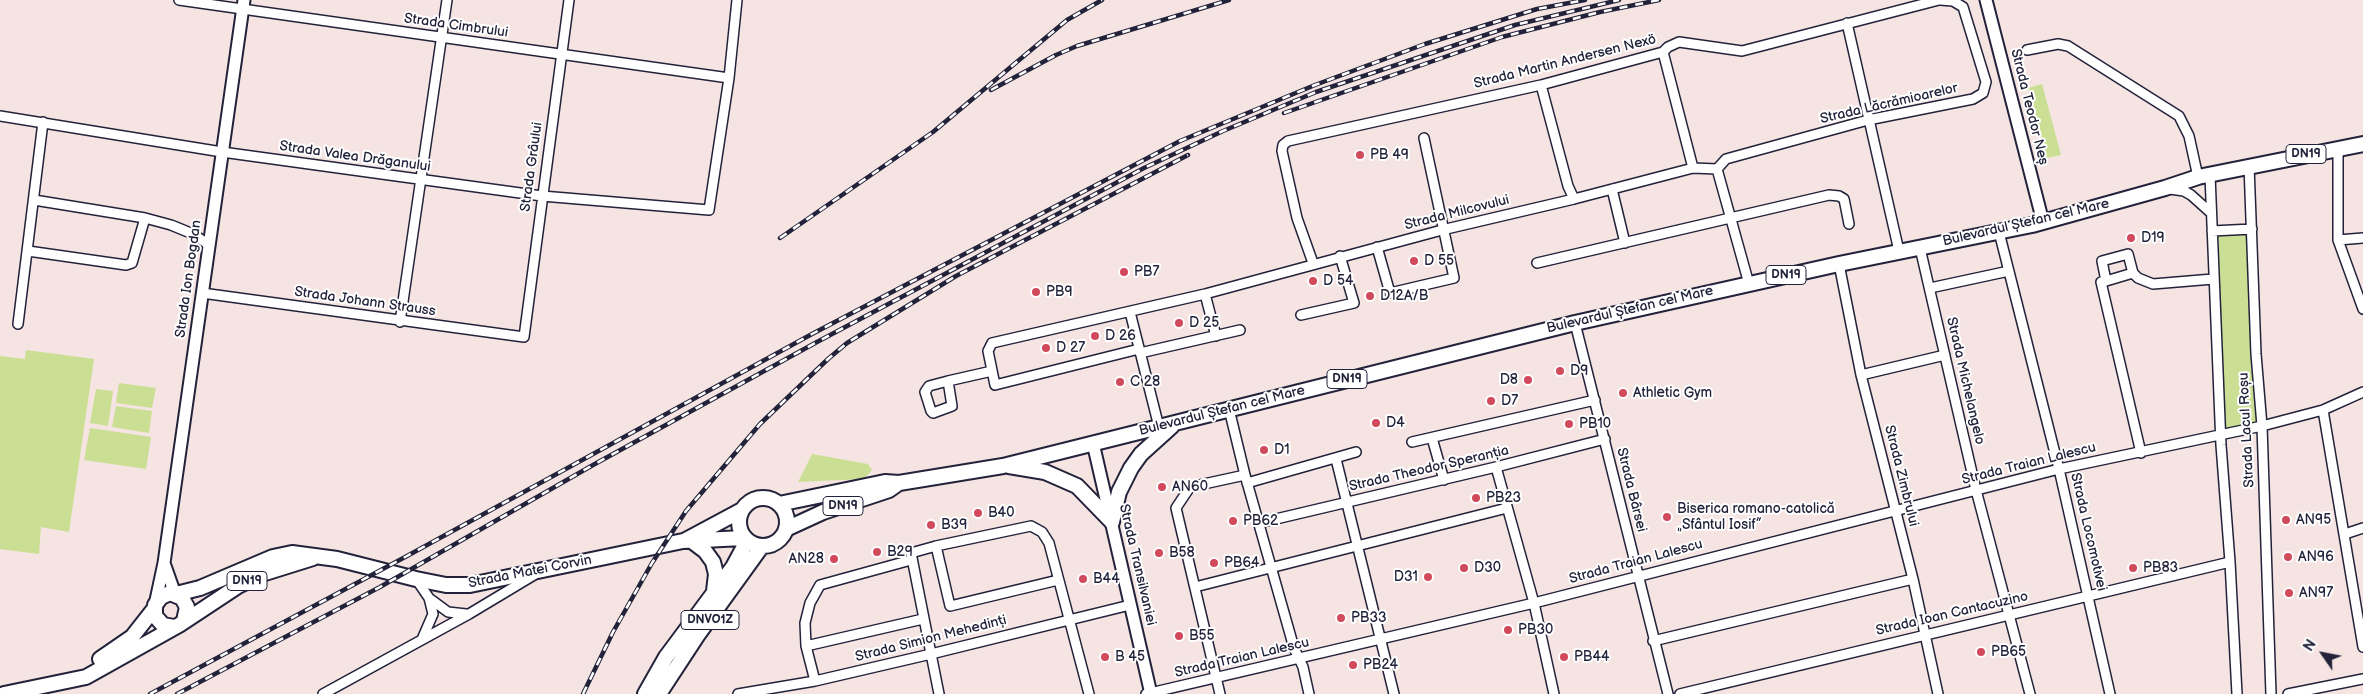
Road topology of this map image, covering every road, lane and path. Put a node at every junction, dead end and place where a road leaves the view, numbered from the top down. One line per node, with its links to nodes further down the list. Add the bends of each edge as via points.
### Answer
1 (179, 0): 7 (street, Strada Cimbrului)
2 (447, 0): 10 (street)
3 (569, 0): 13 (street, Strada Grâului)
4 (737, 0): 14 (street)
5 (1939, 0): 8 (street, Strada Martin Andersen Nexö, via 1953,1); 9 (street, Strada Martin Andersen Nexö)
6 (1987, 3): 36 (main road, Strada Teodor Neș)
7 (243, 5): 10 (street, Strada Cimbrului); 22 (main road, Strada Ion Bogdan)
8 (1962, 7): 17 (street, Strada Lăcrămioarelor, via 1986,82 1984,93 1973,99)
9 (1847, 23): 12 (street, Strada Martin Andersen Nexö, via 1742,51 1679,42); 17 (street)
10 (442, 37): 13 (street, Strada Cimbrului); 27 (street)
11 (2027, 50): 26 (street, Strada Lacul Roșu, via 2058,44 2068,46 2178,116)
12 (1663, 52): 15 (street, Strada Martin Andersen Nexö); 24 (street)
13 (562, 56): 14 (street, Strada Cimbrului); 30 (street, Strada Grâului)
14 (729, 78): 30 (street, Strada Valea Drăganului, via 709,210)
15 (1541, 85): 31 (street); 51 (street, Strada Martin Andersen Nexö, via 1288,141 1282,151 1297,218)
16 (0, 116): 18 (street, Strada Valea Drăganului)
17 (1868, 120): 25 (street, Strada Lăcrămioarelor, via 1726,159); 49 (street)
18 (42, 122): 22 (street, Strada Valea Drăganului); 32 (street)
19 (1424, 138): 39 (street)
20 (2363, 144): 21 (main road, Bulevardul Ștefan cel Mare / DN19)
21 (2338, 148): 23 (main road, Bulevardul Ștefan cel Mare / DN19); 43 (street)
22 (222, 152): 27 (street, Strada Valea Drăganului); 45 (main road, Strada Ion Bogdan)
23 (2249, 165): 26 (main road, Bulevardul Ștefan cel Mare / DN19); 38 (street, Strada Lacul Roșu)
24 (1692, 168): 25 (street, Strada Milcovului); 29 (street, Strada Milcovului)
25 (1717, 169): 35 (street)
26 (2204, 176): 28 (main road, Bulevardul Ștefan cel Mare / DN19); 33 (street, Strada Lacul Roșu)
27 (420, 179): 30 (street, Strada Valea Drăganului); 65 (street)
28 (2166, 188): 33 (street, via 2184,191); 36 (main road, Bulevardul Ștefan cel Mare / DN19)
29 (1612, 189): 31 (street, Strada Milcovului); 44 (street)
30 (542, 196): 70 (street, Strada Grâului)
31 (1574, 199): 39 (street, Strada Milcovului)
32 (34, 200): 34 (street); 48 (street)
33 (2210, 212): 40 (street, Strada Lacul Roșu)
34 (145, 218): 45 (street, via 171,224); 48 (street, via 132,263 126,266)
35 (1731, 218): 37 (street, via 1829,195 1844,199); 44 (street); 58 (street)
36 (2043, 222): 41 (main road, Bulevardul Ștefan cel Mare / DN19)
37 (1849, 224)
38 (2252, 229): 40 (street); 81 (street, Strada Lacul Roșu)
39 (1442, 230): 46 (street, Strada Milcovului); 46 (street, via 1454,278 1390,293)
40 (2212, 231): 56 (street, Strada Lacul Roșu)
41 (1999, 232): 47 (main road, Bulevardul Ștefan cel Mare / DN19); 54 (street, Strada Locomotivei)
42 (2363, 238): 43 (street)
43 (2338, 240): 62 (street)
44 (1625, 244): 52 (street)
45 (209, 245): 60 (main road, Strada Ion Bogdan)
46 (1377, 247): 50 (street, Strada Milcovului)
47 (1920, 248): 49 (main road, Bulevardul Ștefan cel Mare / DN19); 59 (street, Strada Michelangelo)
48 (28, 251): 67 (street)
49 (1899, 251): 53 (main road, Bulevardul Ștefan cel Mare / DN19)
50 (1340, 256): 51 (street, Strada Milcovului); 64 (street, via 1354,303)
51 (1313, 263): 61 (street, Strada Milcovului)
52 (1537, 263)
53 (1838, 264): 58 (main road, Bulevardul Ștefan cel Mare / DN19); 74 (street, Strada Zimbrului)
54 (2009, 271): 59 (street); 93 (street, Strada Locomotivei)
55 (2132, 273): 56 (street, via 2153,284); 57 (street); 57 (street, via 2128,254 2102,260)
56 (2213, 279): 83 (street, Strada Lacul Roșu)
57 (2106, 281): 89 (street, via 2101,282)
58 (1749, 284): 66 (main road, Bulevardul Ștefan cel Mare / DN19)
59 (1930, 288): 72 (street, Strada Michelangelo)
60 (202, 293): 65 (street, Strada Johann Strauss); 116 (main road, Strada Ion Bogdan)
61 (1205, 294): 63 (street, Strada Milcovului); 69 (street)
62 (2363, 309)
63 (1130, 312): 71 (street); 73 (street, Strada Milcovului, via 992,343 988,351)
64 (1301, 315)
65 (400, 322): 70 (street, Strada Johann Strauss)
66 (1574, 323): 77 (street, Strada Bârsei); 78 (main road, Bulevardul Ștefan cel Mare / DN19)
67 (18, 324)
68 (1240, 330): 69 (street)
69 (1216, 336): 71 (street)
70 (524, 337)
71 (1139, 351): 73 (street, via 995,384); 82 (street)
72 (1945, 355): 74 (street); 97 (street, Strada Michelangelo)
73 (992, 371): 75 (street)
74 (1862, 375): 102 (street, Strada Zimbrului)
75 (948, 381)
76 (2363, 392): 79 (street, Strada Traian Lalescu)
77 (1595, 400): 84 (street); 85 (street, Strada Bârsei)
78 (1229, 409): 80 (main road, Bulevardul Ștefan cel Mare / DN19); 94 (street)
79 (2323, 410): 81 (street, Strada Traian Lalescu); 107 (street)
80 (1176, 422): 82 (main road, Bulevardul Ștefan cel Mare / DN19); 103 (main road, via 1131,468 1119,492)
81 (2262, 426): 83 (street, Strada Traian Lalescu); 166 (street, Strada Lacul Roșu)
82 (1159, 427): 87 (main road, Bulevardul Ștefan cel Mare / DN19)
83 (2221, 436): 89 (street, Strada Traian Lalescu); 115 (street, Strada Lacul Roșu)
84 (1432, 438): 86 (street); 95 (street)
85 (1605, 439): 92 (street, Strada Theodor Speranția); 119 (street, Strada Bârsei)
86 (1412, 442)
87 (1093, 443): 91 (main road, Bulevardul Ștefan cel Mare / DN19); 103 (main road, Strada Transilvaniei)
88 (1356, 452): 90 (street)
89 (2141, 453): 93 (street, Strada Traian Lalescu)
90 (1336, 459): 94 (street); 98 (street)
91 (1003, 466): 96 (main road, Bulevardul Ștefan cel Mare / DN19); 103 (main road, via 1035,470 1072,484 1088,495)
92 (1496, 467): 95 (street, Strada Theodor Speranția); 100 (street)
93 (2059, 469): 97 (street, Strada Traian Lalescu); 126 (street, Strada Locomotivei)
94 (1246, 479): 104 (street); 123 (street, via 1190,487 1176,508)
95 (1444, 480): 98 (street, Strada Theodor Speranția)
96 (899, 483): 99 (main road, Bulevardul Ștefan cel Mare / DN19, via 885,482); 106 (main road, Bulevardul Ștefan cel Mare / DN19, via 889,490 823,512)
97 (1976, 490): 102 (street, Strada Traian Lalescu); 132 (street, Strada Michelangelo)
98 (1348, 502): 104 (street, Strada Theodor Speranția); 112 (street)
99 (779, 504): 101 (main road, DN19, via 762,497 754,499); 106 (main road, via 786,514)
100 (1507, 508): 112 (street); 128 (street)
101 (742, 510): 108 (main road, via 738,520); 109 (main road, DN19)
102 (1895, 510): 119 (street, Strada Traian Lalescu); 121 (street, Strada Zimbrului)
103 (1112, 522): 129 (main road, Strada Transilvaniei)
104 (1259, 523): 117 (street)
105 (2363, 528): 107 (street)
106 (786, 529): 110 (main road, DN19, via 777,542)
107 (2345, 534): 141 (street)
108 (745, 539): 109 (main road, DN19); 110 (main road, DN19); 124 (main road, DNVO1Z, via 737,560)
109 (688, 542): 118 (main road, Strada Matei Corvin / DN19); 124 (main road, via 705,551 713,562 716,574)
110 (762, 546): 151 (main road, DNVO1Z)
111 (936, 546): 114 (street, via 911,553); 122 (street, via 1031,526 1042,532 1049,543); 122 (street, via 950,606)
112 (1359, 547): 117 (street); 138 (street)
113 (318, 556): 120 (main road, Strada Matei Corvin / DN19); 125 (main road, Strada Matei Corvin / DN19, via 284,554 200,588); 135 (main road, Strada Matei Corvin / DN19, via 253,578)
114 (912, 560): 133 (street); 140 (street, via 820,586 804,623)
115 (2230, 562): 126 (street, Strada Ioan Cantacuzino); 165 (street, Strada Lacul Roșu)
116 (164, 563): 125 (main road, Strada Ion Bogdan); 130 (main road, Strada Ion Bogdan)
117 (1271, 567): 123 (street); 143 (street)
118 (538, 572): 120 (main road, Strada Matei Corvin / DN19, via 470,585 446,585); 131 (street)
119 (1638, 575): 128 (street, Strada Traian Lalescu); 139 (street, Strada Bârsei)
120 (416, 579): 127 (street)
121 (1913, 579): 136 (street, Strada Zimbrului); 139 (street)
122 (1058, 580): 134 (street)
123 (1195, 586): 144 (street)
124 (713, 593): 150 (main road, DNVO1Z, via 666,658)
125 (176, 594): 130 (main road, DN19, via 165,594); 135 (main road, via 187,607)
126 (2088, 597): 132 (street, Strada Ioan Cantacuzino); 164 (street, Strada Locomotivei)
127 (429, 598): 131 (street, via 448,612); 137 (street, via 433,614)
128 (1534, 603): 138 (street, Strada Traian Lalescu); 159 (street)
129 (1130, 605): 134 (street, Strada Simion Mehedinți); 155 (main road, Strada Transilvaniei)
130 (154, 607): 135 (main road, via 162,625); 146 (main road, Strada Matei Corvin / DN19, via 124,644)
131 (469, 614): 137 (street)
132 (2008, 616): 136 (street, Strada Ioan Cantacuzino); 163 (street, Strada Michelangelo)
133 (923, 619): 140 (street); 142 (street)
134 (1068, 619): 142 (street, Strada Simion Mehedinți); 154 (street)
135 (179, 624): 146 (main road, Strada Matei Corvin / DN19, via 97,672 80,679)
136 (1925, 634): 161 (street, Strada Ioan Cantacuzino); 162 (street, Strada Zimbrului)
137 (422, 639): 149 (street)
138 (1381, 640): 143 (street, Strada Traian Lalescu); 158 (street)
139 (1653, 640): 160 (street, Strada Bârsei)
140 (806, 646): 147 (street)
141 (2363, 647)
142 (931, 654): 147 (street, Strada Simion Mehedinți); 153 (street)
143 (1299, 659): 144 (street, Strada Traian Lalescu); 157 (street)
144 (1216, 678): 155 (street, Strada Traian Lalescu); 156 (street)
145 (2363, 679): 167 (street)
146 (60, 681): 148 (main road, Strada Matei Corvin / DN19)
147 (815, 681): 152 (street, Strada Simion Mehedinți)
148 (4, 694)
149 (323, 694)
150 (645, 694)
151 (659, 694)
152 (738, 694)
153 (939, 694)
154 (1089, 694)
155 (1149, 694)
156 (1220, 694)
157 (1309, 694)
158 (1394, 694)
159 (1554, 694)
160 (1668, 694)
161 (1680, 694)
162 (1938, 694)
163 (2030, 694)
164 (2110, 694)
165 (2237, 694)
166 (2272, 694)
167 (2288, 694)

